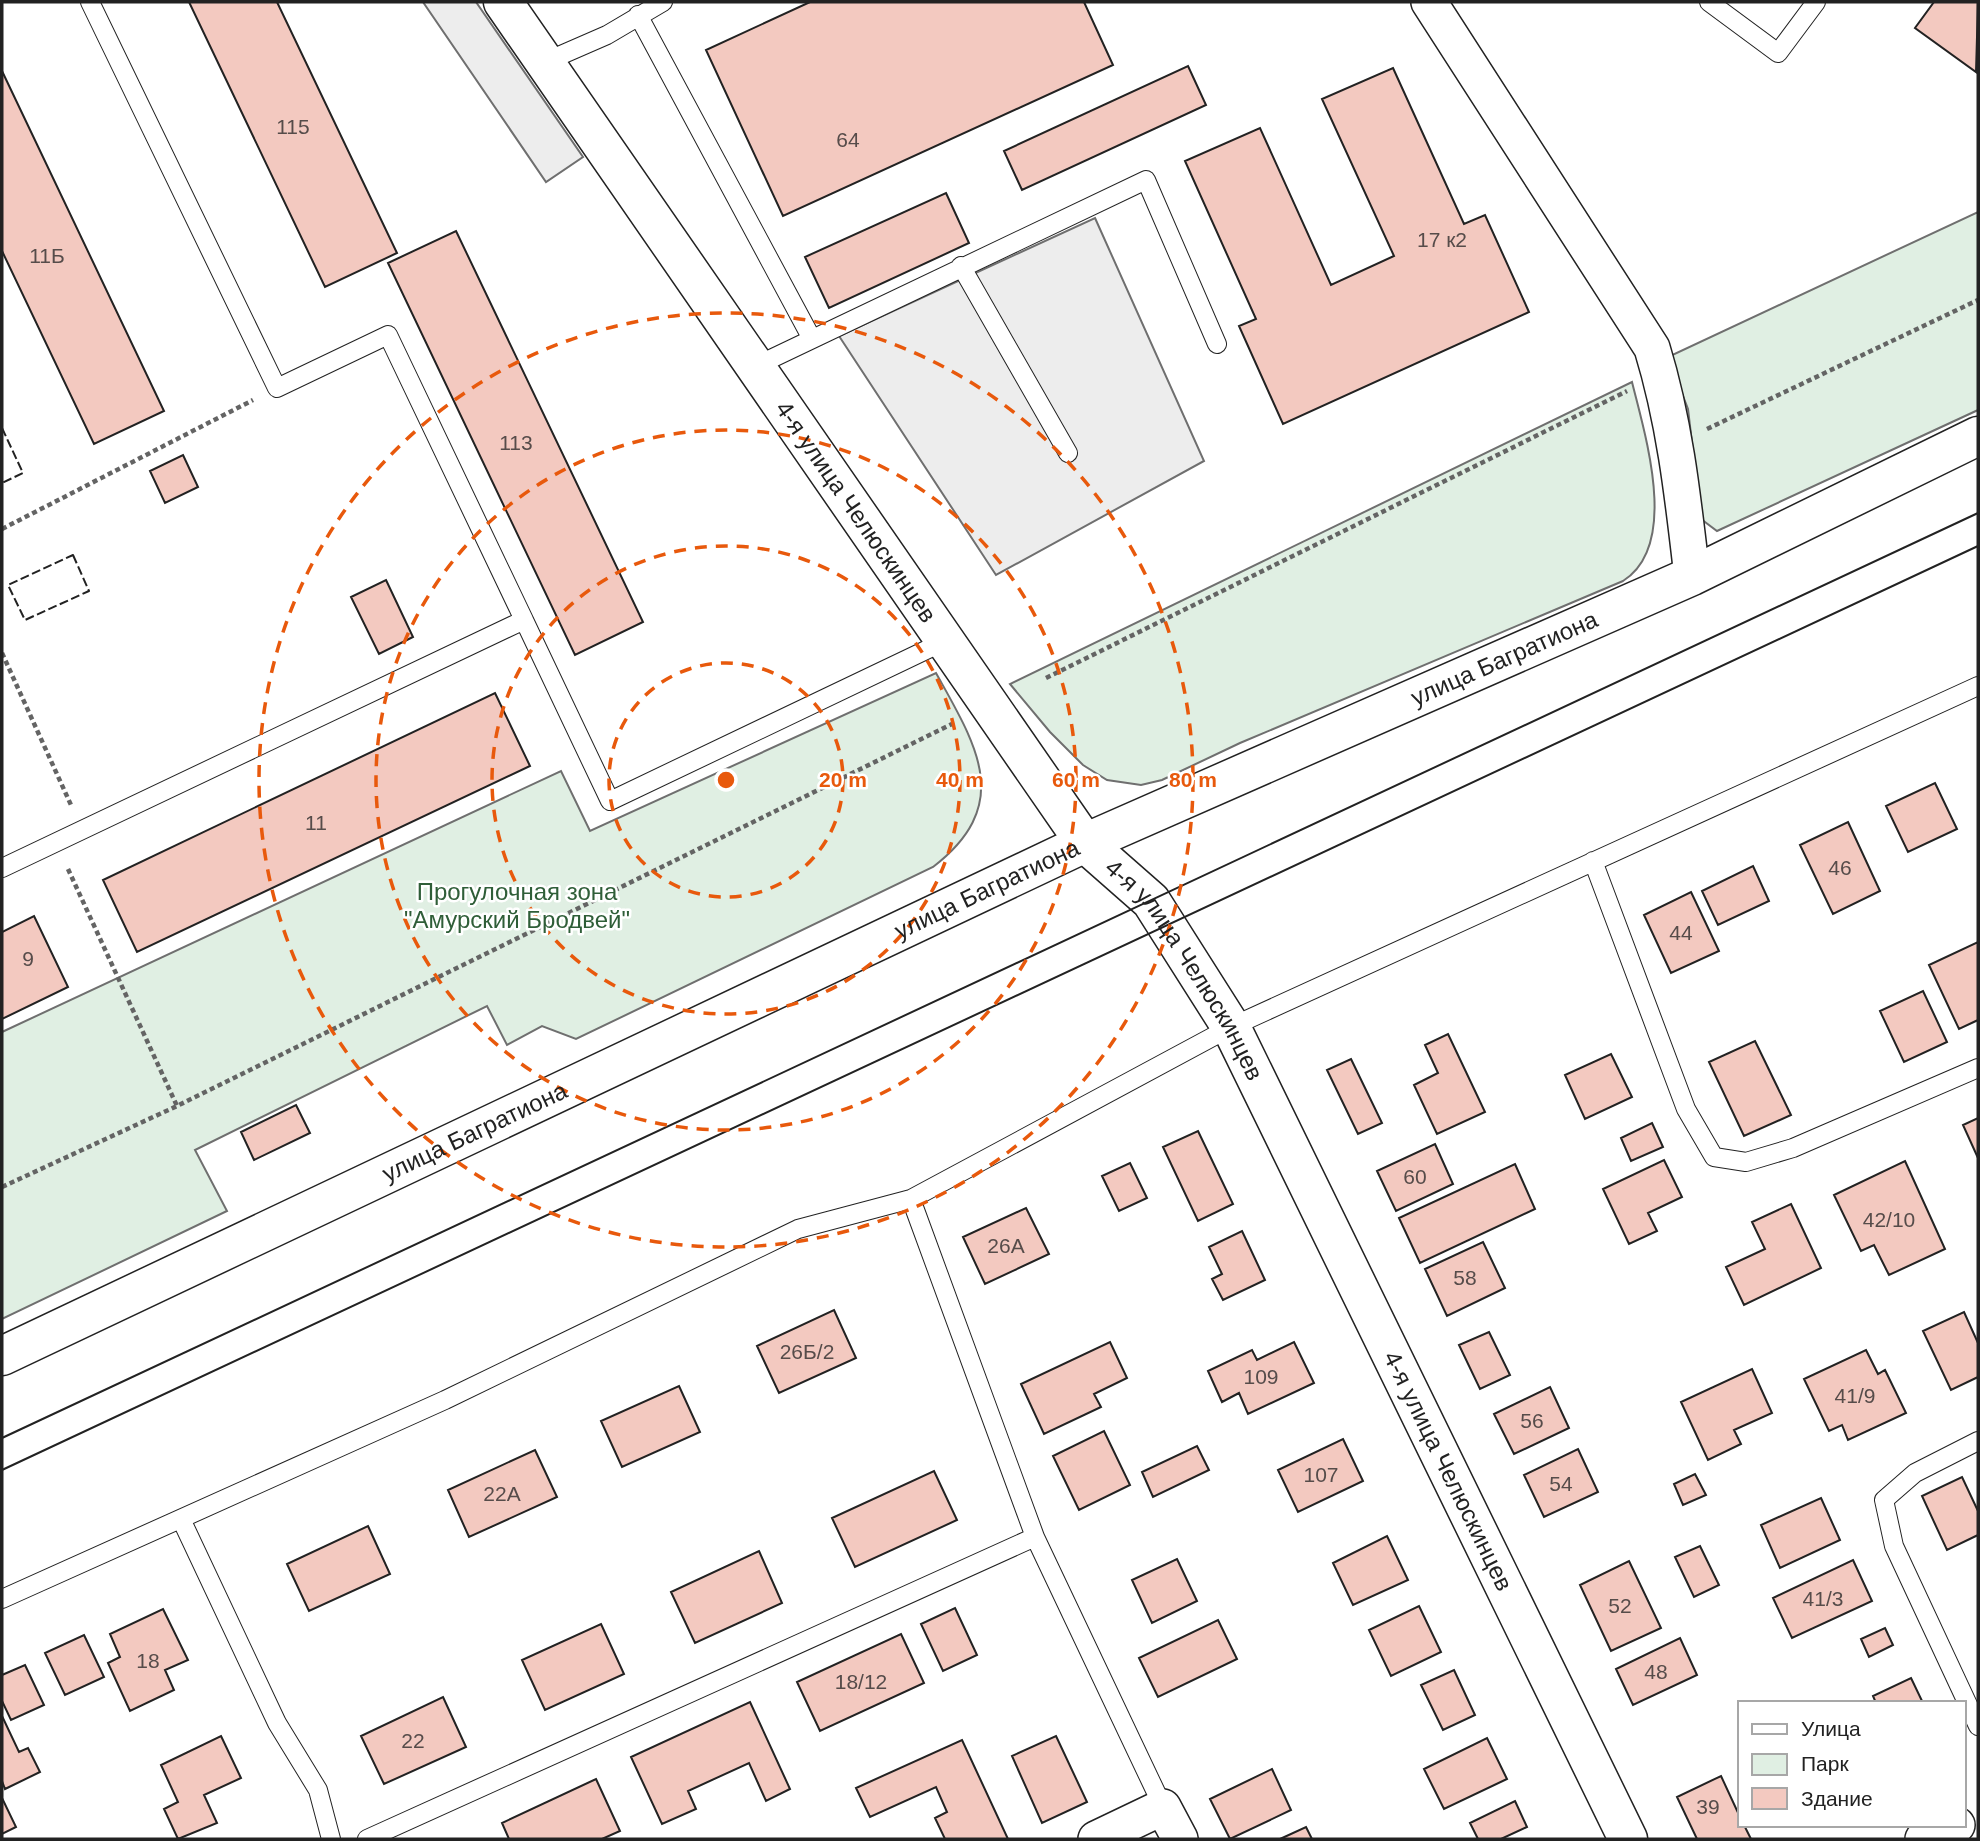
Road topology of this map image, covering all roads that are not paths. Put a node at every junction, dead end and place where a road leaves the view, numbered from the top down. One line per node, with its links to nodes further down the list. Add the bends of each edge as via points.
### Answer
1 (90, 2): 16 (lane, via 277,388 388,335)
2 (503, 2): 8 (main road, 4-я улица Челюскинцев)
3 (663, 2): 7 (lane)
4 (1429, 2): 15 (street, via 1652,348 1676,442)
5 (1709, 2): 6 (lane, via 1778,53)
6 (1816, 2)
7 (638, 15): 8 (lane, via 607,35); 10 (lane)
8 (545, 62): 12 (main road, 4-я улица Челюскинцев)
9 (961, 266): 10 (lane); 11 (lane, via 1146,180); 14 (lane)
10 (812, 340): 12 (lane)
11 (1217, 344)
12 (756, 366): 17 (main road, 4-я улица Челюскинцев)
13 (1978, 436): 15 (main road, улица Багратиона)
14 (1068, 453)
15 (1692, 576): 19 (main road, улица Багратиона)
16 (524, 620): 17 (lane, via 610,801); 21 (lane)
17 (945, 641): 19 (main road, 4-я улица Челюскинцев)
18 (1978, 687): 20 (lane)
19 (1085, 843): 22 (main road, 4-я улица Челюскинцев, via 1151,901); 25 (main road, улица Багратиона)
20 (1593, 861): 22 (lane); 23 (lane, via 1686,1109 1714,1157 1746,1163 1793,1148)
21 (2, 868)
22 (1231, 1027): 24 (lane); 37 (main road, 4-я улица Челюскинцев)
23 (1978, 1068)
24 (911, 1199): 27 (lane, via 798,1229 445,1400); 28 (lane)
25 (2, 1356)
26 (1978, 1441): 30 (lane, via 1915,1473 1884,1500 1894,1546)
27 (181, 1519): 29 (lane); 33 (lane, via 276,1723 318,1790)
28 (1035, 1537): 31 (lane); 34 (lane)
29 (2, 1599)
30 (1978, 1726)
31 (1163, 1807): 35 (street); 36 (street)
32 (1952, 1827): 38 (street)
33 (331, 1839)
34 (367, 1839)
35 (1096, 1839)
36 (1180, 1839)
37 (1628, 1839)
38 (1923, 1839)

